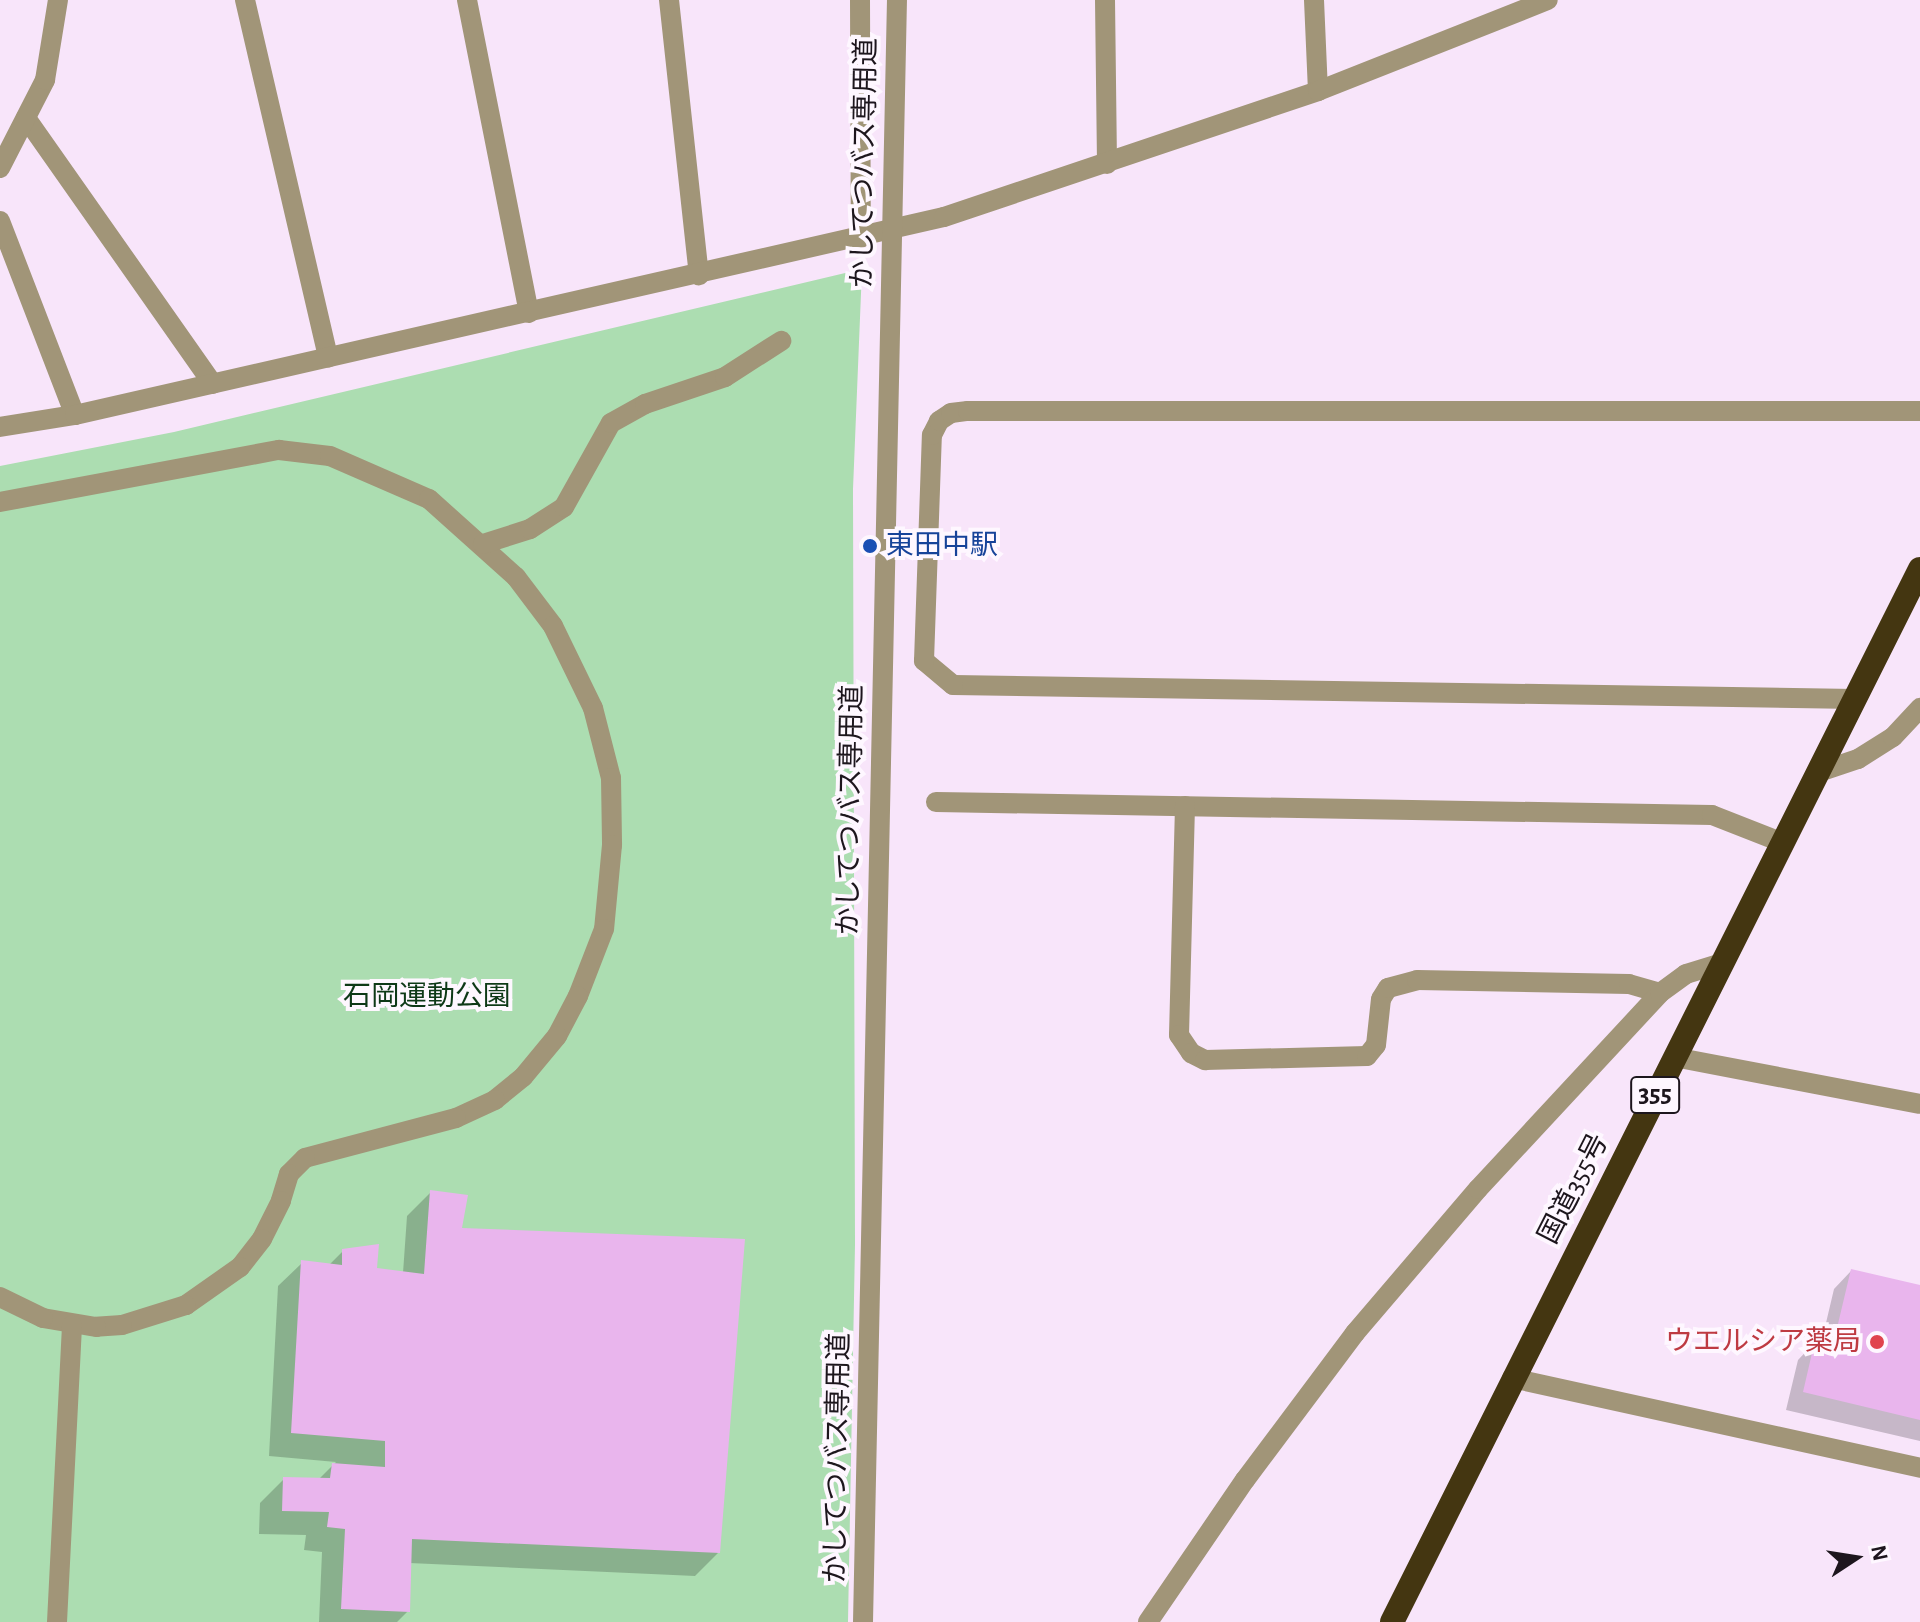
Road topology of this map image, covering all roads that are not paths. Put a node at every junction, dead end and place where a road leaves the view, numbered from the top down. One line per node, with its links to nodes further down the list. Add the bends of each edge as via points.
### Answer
1 (58, 0): 11 (street, via 45,80)
2 (245, 0): 20 (street)
3 (467, 0): 18 (street)
4 (669, 0): 17 (street)
5 (860, 0): 16 (street)
6 (897, 0): 15 (street, かしてつバス専用道)
7 (1105, 0): 12 (street)
8 (1314, 0): 10 (street)
9 (1548, 0): 10 (street)
10 (1318, 91): 12 (street)
11 (26, 118): 13 (street); 21 (street)
12 (1107, 164): 15 (street)
13 (0, 168)
14 (0, 221): 23 (street)
15 (892, 230): 16 (street); 43 (street, かしてつバス専用道)
16 (861, 238): 17 (street)
17 (699, 275): 18 (street)
18 (529, 313): 20 (street)
19 (781, 341): 26 (street, via 725,377 645,404 611,423 564,507 530,529)
20 (328, 357): 21 (street)
21 (213, 384): 23 (street)
22 (1920, 411): 28 (street, via 968,411 939,421 932,435 924,661 953,685)
23 (75, 415): 24 (street)
24 (0, 427)
25 (0, 502): 26 (street, via 279,450 330,456 416,493)
26 (483, 544): 39 (street, via 553,626 593,708 611,778 612,845 604,929 557,1036 523,1077 495,1100 456,1118 305,1158 289,1174 262,1239 240,1267 207,1292 162,1314 122,1325)
27 (1920, 569): 28 (highway, 国道355号 / 355)
28 (1855, 699): 30 (highway, 国道355号 / 355)
29 (1920, 708): 30 (street, via 1893,737 1858,759)
30 (1816, 773): 33 (highway, 国道355号 / 355)
31 (936, 802): 32 (street)
32 (1185, 806): 33 (street, via 1712,815); 35 (street, via 1179,1035 1191,1053 1205,1060 1367,1056 1376,1045 1381,999 1388,988 1417,980 1629,984)
33 (1781, 842): 34 (highway, 国道355号 / 355)
34 (1723, 963): 35 (street, via 1686,974); 36 (highway, 国道355号 / 355)
35 (1660, 993): 44 (street, via 1478,1189 1355,1333)
36 (1674, 1057): 37 (street); 40 (highway, 国道355号 / 355)
37 (1920, 1104)
38 (0, 1297): 39 (street)
39 (72, 1325): 42 (street)
40 (1512, 1378): 41 (street); 45 (highway, 国道355号 / 355)
41 (1920, 1468)
42 (57, 1622)
43 (863, 1622)
44 (1148, 1622)
45 (1392, 1622)

